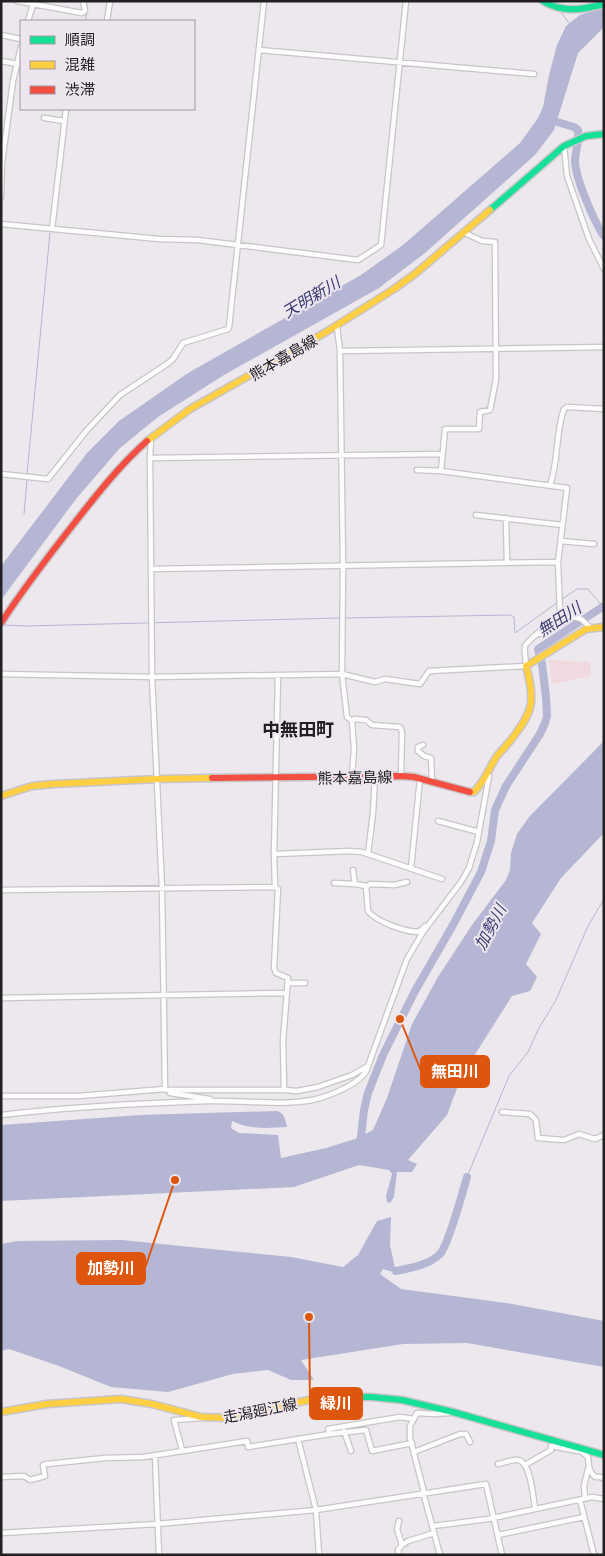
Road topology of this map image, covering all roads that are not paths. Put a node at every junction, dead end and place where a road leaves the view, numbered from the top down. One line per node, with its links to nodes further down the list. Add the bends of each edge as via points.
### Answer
1 (17, 1): 7 (street)
2 (84, 1): 7 (street, via 82,13)
3 (110, 1): 10 (street)
4 (264, 1): 13 (street)
5 (406, 1): 16 (street)
6 (543, 1): 8 (main road, via 554,7 578,9)
7 (34, 3): 9 (street)
8 (604, 4)
9 (29, 20)
10 (107, 20)
11 (1, 35): 12 (street)
12 (20, 39)
13 (259, 50): 16 (street); 31 (street)
14 (20, 53): 17 (street)
15 (1, 62): 17 (street)
16 (400, 62): 18 (street); 31 (street, via 381,245 358,260)
17 (18, 64): 24 (street)
18 (534, 74)
19 (66, 110): 21 (street)
20 (44, 118): 21 (street)
21 (64, 121): 27 (street)
22 (604, 134): 23 (main road, 熊本嘉島線)
23 (564, 146): 30 (main road, 熊本嘉島線); 32 (street, via 567,176 589,239)
24 (2, 154): 25 (street)
25 (1, 197)
26 (49, 201): 27 (street)
27 (55, 201): 29 (street)
28 (1, 224): 29 (street)
29 (52, 229): 31 (street)
30 (463, 232): 33 (main road, 熊本嘉島線, via 401,285); 35 (street, via 482,241 495,242)
31 (238, 244): 44 (street, via 228,329 183,343 168,364 120,394 48,479)
32 (604, 269)
33 (337, 327): 36 (street); 38 (main road, 熊本嘉島線, via 183,414)
34 (604, 347): 35 (street)
35 (496, 348): 36 (street); 39 (street, via 496,380 490,410 480,412 479,429 445,429)
36 (340, 351): 40 (street)
37 (604, 409): 45 (street, via 564,409)
38 (151, 437): 41 (street); 55 (main road, 熊本嘉島線, via 108,478)
39 (442, 454): 40 (street); 43 (street)
40 (342, 456): 41 (street); 53 (street)
41 (150, 458): 54 (street)
42 (418, 470): 43 (street)
43 (441, 471): 45 (street)
44 (1, 474)
45 (550, 485): 48 (street, via 567,488)
46 (476, 515): 47 (street)
47 (506, 518): 48 (street); 52 (street)
48 (562, 525): 49 (street)
49 (561, 541): 50 (street); 51 (street)
50 (594, 544)
51 (558, 562): 52 (street); 58 (street, via 560,613)
52 (507, 563): 53 (street)
53 (343, 565): 54 (street); 61 (street)
54 (151, 569): 63 (street)
55 (1, 623)
56 (604, 627): 57 (main road)
57 (590, 628): 58 (street, via 574,617); 59 (main road)
58 (532, 638): 59 (street, via 526,646)
59 (529, 665): 61 (street, via 429,671 420,684 375,682); 66 (main road, 熊本嘉島線, via 532,709)
60 (1, 674): 63 (street)
61 (342, 674): 62 (street); 64 (street, via 347,716)
62 (278, 675): 63 (street); 69 (street)
63 (152, 677): 71 (street)
64 (352, 722): 67 (street, via 354,718 372,725 400,727); 70 (street)
65 (423, 745): 73 (street, via 418,747 418,752 431,758)
66 (490, 770): 73 (main road, 熊本嘉島線, via 474,792); 76 (street)
67 (401, 776): 68 (main road, 熊本嘉島線); 72 (main road, 熊本嘉島線)
68 (375, 777): 70 (main road, 熊本嘉島線); 78 (street)
69 (276, 778): 70 (main road, 熊本嘉島線); 71 (main road, 熊本嘉島線); 77 (street)
70 (352, 778)
71 (158, 779): 74 (main road, 熊本嘉島線, via 40,785); 86 (street)
72 (420, 779): 73 (main road, 熊本嘉島線); 79 (street)
73 (432, 783)
74 (1, 796)
75 (438, 821): 76 (street)
76 (479, 832): 89 (street, via 469,868)
77 (274, 854): 78 (street, via 350,851); 85 (street)
78 (368, 854): 79 (street)
79 (411, 868): 81 (street)
80 (353, 870): 84 (street)
81 (442, 879)
82 (407, 882): 87 (street, via 370,884)
83 (334, 883): 84 (street)
84 (355, 884): 87 (street)
85 (275, 886): 86 (street); 90 (street, via 278,889 274,968 276,973 288,978)
86 (162, 888): 88 (street); 93 (street)
87 (366, 888): 89 (street, via 368,911 377,919 419,932)
88 (1, 890)
89 (435, 916): 95 (street, via 407,959)
90 (288, 983): 91 (street); 92 (street)
91 (304, 983)
92 (287, 993): 93 (street); 97 (street, via 283,1041)
93 (164, 995): 94 (street); 96 (street)
94 (1, 998)
95 (368, 1066): 97 (street, via 318,1087); 99 (street, via 364,1075 355,1082 338,1092 311,1100)
96 (166, 1090): 97 (street); 98 (street, via 78,1096); 99 (street, via 210,1098)
97 (284, 1090)
98 (1, 1096)
99 (211, 1101): 101 (street)
100 (502, 1112): 102 (street, via 530,1114 536,1120 538,1138 564,1140 579,1134 595,1139)
101 (1, 1115)
102 (604, 1135)
103 (1, 1412): 105 (main road, 走潟廻江線, via 47,1404 121,1399)
104 (453, 1412): 105 (main road, 走潟廻江線, via 402,1400 333,1396 230,1418); 106 (street, via 420,1412); 112 (main road, 走潟廻江線)
105 (204, 1418): 113 (street, via 174,1420)
106 (414, 1419): 108 (street, via 400,1417 328,1429); 111 (street, via 410,1426)
107 (344, 1431): 108 (street); 111 (street, via 366,1430 372,1451); 114 (street)
108 (330, 1434): 109 (street)
109 (298, 1439): 113 (street, via 248,1447 247,1441); 127 (street)
110 (470, 1442): 115 (street, via 466,1434 460,1434)
111 (412, 1443): 115 (street)
112 (577, 1449): 117 (main road, 走潟廻江線); 119 (street, via 551,1446 546,1454); 120 (street, via 588,1457)
113 (182, 1450): 116 (street)
114 (350, 1451)
115 (414, 1452): 123 (street)
116 (155, 1455): 121 (street, via 47,1464 42,1465 45,1476 30,1480 24,1476); 131 (street)
117 (604, 1455)
118 (498, 1464): 119 (street, via 518,1460)
119 (525, 1465): 126 (street, via 529,1471)
120 (588, 1469): 122 (street, via 595,1477); 124 (street)
121 (1, 1478)
122 (604, 1479)
123 (424, 1492): 127 (street); 128 (street, via 486,1484); 132 (street)
124 (583, 1499): 125 (street); 126 (street); 129 (street)
125 (604, 1499)
126 (535, 1508): 128 (street)
127 (316, 1510): 131 (street); 138 (street)
128 (493, 1516): 132 (street); 135 (street)
129 (584, 1517): 135 (street); 142 (street)
130 (399, 1521): 136 (street, via 397,1529)
131 (157, 1524): 133 (street); 137 (street)
132 (433, 1526): 134 (street)
133 (1, 1533)
134 (434, 1533): 136 (street); 140 (street)
135 (498, 1536): 141 (street)
136 (402, 1545): 139 (street)
137 (159, 1555)
138 (319, 1555)
139 (399, 1555)
140 (440, 1555)
141 (502, 1555)
142 (594, 1555)

